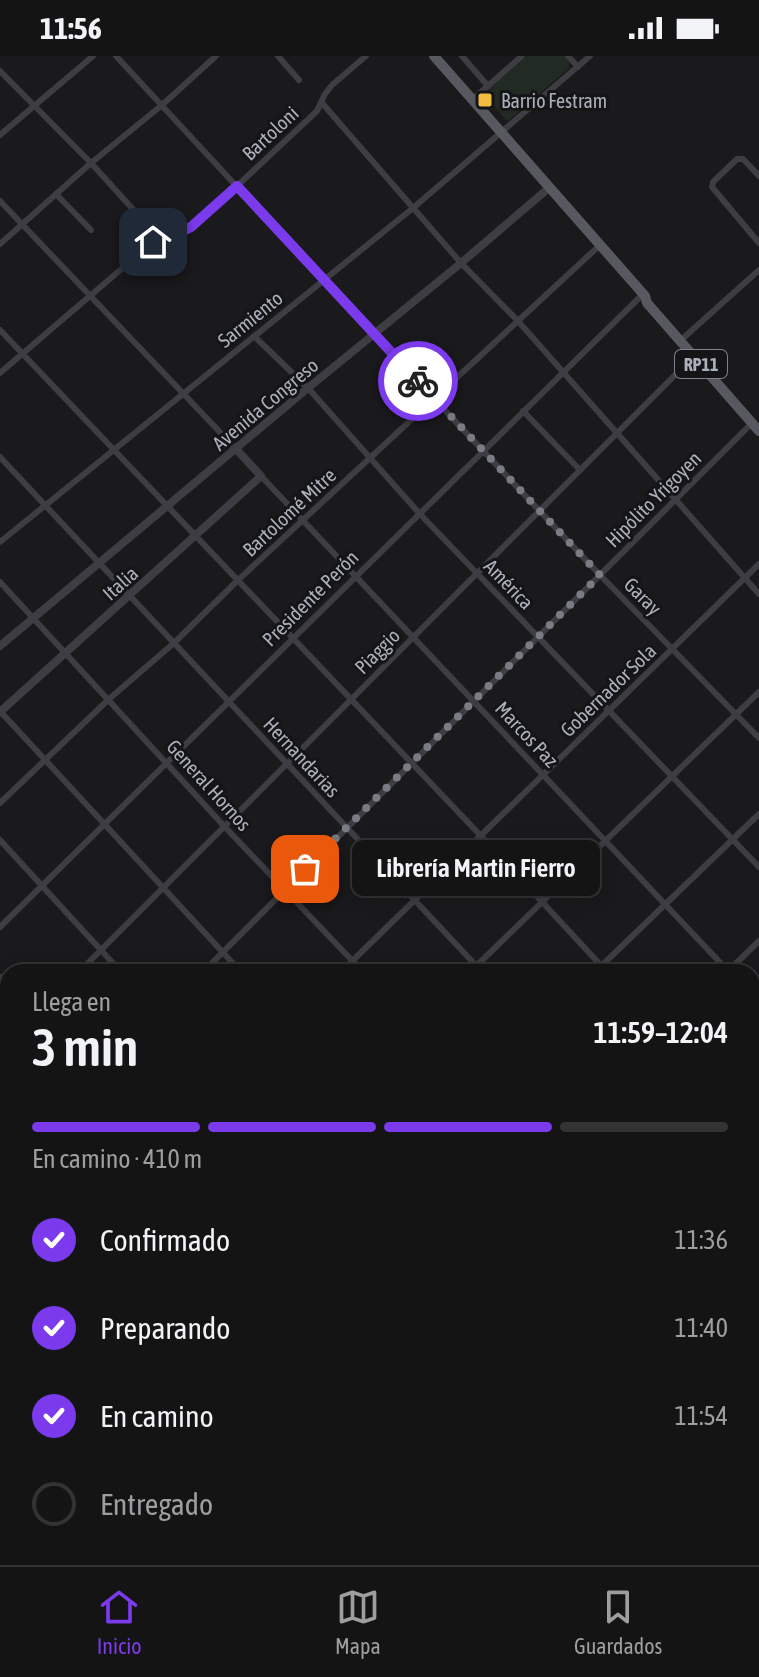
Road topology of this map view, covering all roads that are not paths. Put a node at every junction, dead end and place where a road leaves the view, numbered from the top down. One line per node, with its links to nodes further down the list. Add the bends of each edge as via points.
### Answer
1 (93, 56): 18 (street)
2 (116, 56): 17 (street, Garay)
3 (216, 56): 17 (street)
4 (278, 56): 13 (street)
5 (366, 56): 16 (street, Bartoloni, via 332,85)
6 (434, 56): 15 (main road, RP11)
7 (462, 56): 14 (street)
8 (522, 56): 14 (street)
9 (568, 56): 11 (street)
10 (590, 56): 11 (street, Sarmiento)
11 (578, 67): 19 (street, Sarmiento)
12 (0, 71): 18 (street)
13 (299, 80)
14 (488, 86): 15 (street)
15 (473, 99): 19 (main road, RP11)
16 (322, 103): 23 (street, Bartoloni); 27 (street)
17 (162, 105): 21 (street); 23 (street, Garay)
18 (33, 106): 20 (street); 21 (street)
19 (502, 132): 24 (main road, RP11); 27 (street, Sarmiento)
20 (0, 135)
21 (91, 163): 25 (street); 30 (street)
22 (759, 176): 31 (street, via 737,159 712,187)
23 (237, 186): 30 (street, Bartoloni, via 191,227); 36 (street, Garay)
24 (550, 187): 33 (main road, RP11); 34 (street, Avenida Congreso)
25 (56, 194): 28 (street); 29 (street)
26 (0, 201): 28 (street)
27 (413, 208): 34 (street); 36 (street, Sarmiento)
28 (22, 223): 32 (street); 37 (street)
29 (91, 230)
30 (160, 239): 37 (street, Bartoloni)
31 (759, 243)
32 (0, 244)
33 (600, 245): 38 (main road, RP11); 39 (street, Bartolomé Mitre)
34 (461, 263): 39 (street); 41 (street, Avenida Congreso)
35 (759, 270): 43 (street)
36 (323, 280): 41 (street, Garay); 42 (street, Sarmiento)
37 (90, 295): 44 (street, Bartoloni); 49 (street)
38 (644, 295): 43 (main road, RP11); 46 (street, Presidente Perón)
39 (518, 321): 46 (street); 50 (street, Bartolomé Mitre)
40 (0, 330): 44 (street)
41 (374, 335): 48 (street, Avenida Congreso); 50 (street, Garay)
42 (254, 336): 48 (street, América); 49 (street, Sarmiento)
43 (682, 339): 45 (main road, RP11)
44 (22, 354): 47 (street, Bartoloni); 55 (street)
45 (696, 354): 52 (main road, RP11); 53 (street, Piaggio)
46 (563, 372): 51 (street, Presidente Perón); 53 (street)
47 (0, 373)
48 (308, 388): 54 (street, Avenida Congreso); 58 (street, América)
49 (183, 393): 54 (street); 55 (street, Sarmiento)
50 (433, 398): 56 (street, Garay); 58 (street, Bartolomé Mitre)
51 (523, 411): 56 (street, Presidente Perón); 59 (street)
52 (757, 425): 61 (street, Hipólito Yrigoyen)
53 (617, 432): 59 (street, Piaggio); 61 (street)
54 (236, 449): 60 (street, Marcos Paz); 63 (street, Avenida Congreso)
55 (113, 450): 62 (street, Sarmiento); 63 (street)
56 (483, 451): 64 (street, Garay); 65 (street, Presidente Perón)
57 (0, 457): 62 (street, Hernandarias)
58 (370, 458): 65 (street, América); 66 (street, Bartolomé Mitre)
59 (580, 470): 64 (street, Piaggio)
60 (261, 476): 66 (street, Marcos Paz); 67 (street, Italia)
61 (676, 498): 72 (street, Hipólito Yrigoyen); 74 (street)
62 (45, 505): 68 (street, Sarmiento); 69 (street, Hernandarias)
63 (167, 507): 67 (street); 69 (street, Avenida Congreso)
64 (539, 510): 71 (street, Piaggio); 72 (street, Garay)
65 (419, 513): 71 (street, América); 73 (street, Presidente Perón)
66 (303, 521): 73 (street, Marcos Paz); 75 (street, Bartolomé Mitre)
67 (195, 537): 75 (street); 78 (street, Italia)
68 (0, 542)
69 (99, 564): 78 (street, Hernandarias); 79 (street, Avenida Congreso)
70 (759, 564): 74 (street, Gobernador Sola)
71 (477, 573): 80 (street, Piaggio); 81 (street, América)
72 (600, 575): 81 (street, Hipólito Yrigoyen); 85 (street, Garay)
73 (355, 576): 80 (street, Marcos Paz); 82 (street, Presidente Perón)
74 (745, 578): 77 (street); 85 (street, Gobernador Sola)
75 (237, 581): 82 (street); 83 (street, Bartolomé Mitre)
76 (0, 582): 79 (street, General Hornos)
77 (759, 594)
78 (129, 596): 83 (street, Hernandarias); 86 (street, Italia)
79 (34, 618): 84 (street, Avenida Congreso); 86 (street, General Hornos)
80 (413, 637): 89 (street, Piaggio); 91 (street, Marcos Paz)
81 (538, 637): 91 (street, Hipólito Yrigoyen); 92 (street, América)
82 (292, 638): 89 (street); 90 (street, Presidente Perón)
83 (174, 643): 88 (street, Bartolomé Mitre); 90 (street, Hernandarias)
84 (0, 646)
85 (673, 649): 92 (street, Gobernador Sola); 94 (street, Garay)
86 (67, 654): 88 (street, General Hornos); 93 (street, Italia)
87 (759, 692): 94 (street)
88 (109, 699): 96 (street, Bartolomé Mitre); 97 (street, General Hornos)
89 (350, 700): 98 (street); 99 (street, Piaggio)
90 (228, 701): 97 (street, Presidente Perón); 99 (street, Hernandarias)
91 (474, 701): 98 (street, Hipólito Yrigoyen); 100 (street, Marcos Paz)
92 (609, 711): 100 (street, Gobernador Sola); 101 (street, América)
93 (0, 712): 96 (street)
94 (736, 714): 95 (street, Garay); 101 (street)
95 (759, 738)
96 (45, 760): 102 (street, Bartolomé Mitre); 104 (street)
97 (167, 762): 104 (street, Presidente Perón); 105 (street, General Hornos)
98 (411, 763): 106 (street, Hipólito Yrigoyen); 107 (street)
99 (286, 764): 105 (street, Piaggio); 106 (street, Hernandarias)
100 (543, 775): 107 (street, Gobernador Sola); 110 (street, Marcos Paz)
101 (672, 777): 108 (street, América); 110 (street)
102 (0, 803)
103 (759, 814): 108 (street)
104 (104, 825): 112 (street, Presidente Perón); 113 (street)
105 (224, 826): 113 (street, Piaggio); 114 (street, General Hornos)
106 (346, 829): 114 (street, Hipólito Yrigoyen); 115 (street, Hernandarias)
107 (481, 836): 115 (street, Gobernador Sola); 116 (street)
108 (732, 839): 111 (street, América); 117 (street)
109 (0, 840): 112 (street)
110 (606, 841): 116 (street); 117 (street, Marcos Paz)
111 (759, 867)
112 (42, 886): 118 (street, Presidente Perón); 120 (street)
113 (163, 888): 120 (street, Piaggio); 121 (street)
114 (285, 890): 121 (street, Hipólito Yrigoyen); 122 (street, General Hornos)
115 (414, 900): 122 (street, Gobernador Sola); 129 (street, Hernandarias)
116 (542, 901): 130 (street); 131 (street)
117 (665, 904): 132 (street); 133 (street, Marcos Paz)
118 (0, 927)
119 (759, 941): 134 (street)
120 (101, 950): 123 (street, Piaggio); 124 (street)
121 (223, 952): 125 (street, Hipólito Yrigoyen); 126 (street)
122 (352, 961): 127 (street, Gobernador Sola); 128 (street, General Hornos)
123 (87, 964)
124 (114, 964)
125 (211, 964)
126 (234, 964)
127 (349, 964)
128 (355, 964)
129 (471, 964)
130 (482, 964)
131 (599, 964)
132 (603, 964)
133 (721, 964)
134 (736, 964)

